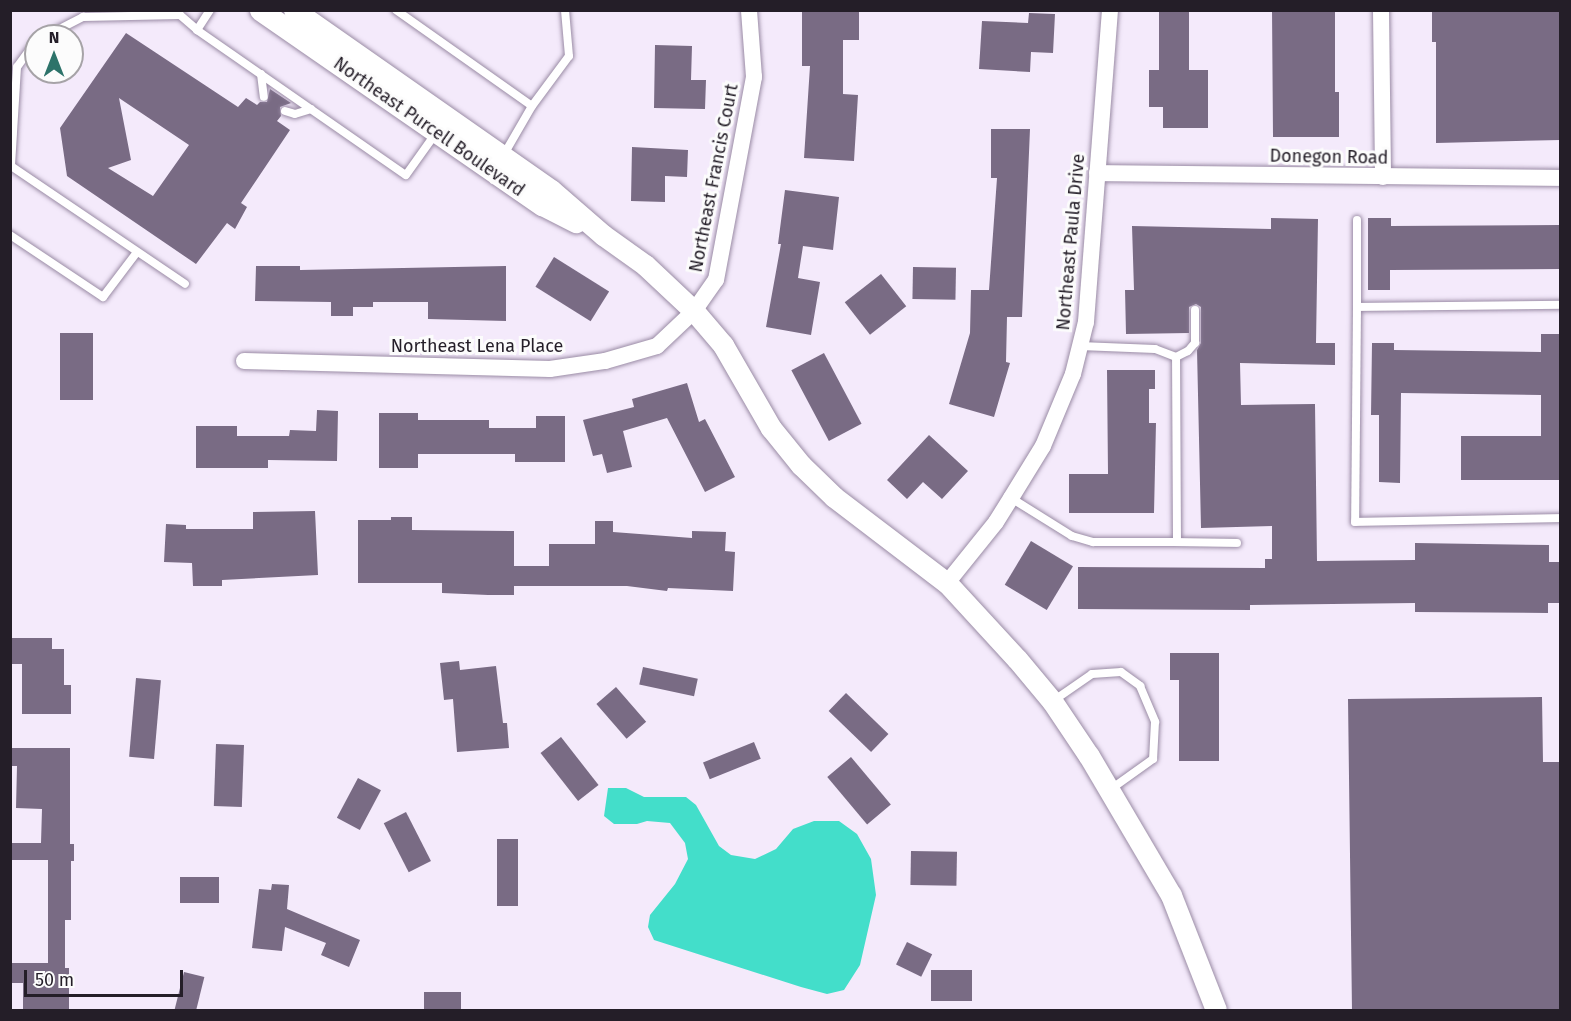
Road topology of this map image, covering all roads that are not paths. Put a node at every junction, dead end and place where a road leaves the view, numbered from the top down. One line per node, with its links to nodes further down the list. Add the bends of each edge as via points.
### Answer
1 (210, 10): 10 (lane)
2 (260, 10): 17 (street, Northeast Purcell Boulevard)
3 (294, 10): 18 (street, Northeast Purcell Boulevard)
4 (396, 10): 14 (lane)
5 (566, 10): 14 (lane, via 569,56)
6 (749, 10): 31 (street, Northeast Francis Court, via 754,77 716,280)
7 (1110, 10): 20 (street, Northeast Paula Drive)
8 (1381, 10): 21 (street)
9 (69, 24): 10 (lane, via 83,17 180,15)
10 (197, 30): 12 (lane)
11 (24, 57): 19 (lane, via 17,67)
12 (261, 74): 13 (lane); 15 (lane)
13 (264, 97)
14 (532, 106): 18 (lane)
15 (311, 109): 16 (lane, via 295,114); 17 (lane, via 406,175)
16 (285, 111)
17 (437, 132): 24 (street, Northeast Purcell Boulevard, via 542,205)
18 (503, 156): 24 (street, Northeast Purcell Boulevard)
19 (11, 167): 26 (lane)
20 (1097, 173): 21 (street, Donegon Road); 32 (street, Northeast Paula Drive, via 1086,322)
21 (1383, 177): 22 (street, Donegon Road)
22 (1560, 178)
23 (1357, 220): 29 (lane)
24 (603, 235): 31 (street, Northeast Purcell Boulevard, via 645,265)
25 (10, 236): 26 (lane, via 103,297)
26 (136, 252): 27 (lane)
27 (185, 284)
28 (1560, 305): 29 (lane)
29 (1357, 307): 36 (lane, via 1355,522)
30 (1195, 310): 33 (lane, via 1195,343)
31 (694, 311): 34 (street, Northeast Lena Place, via 657,346 604,362 550,369); 39 (street, Northeast Purcell Boulevard, via 723,345 771,428 801,465 834,497)
32 (1080, 346): 33 (lane, via 1155,350); 35 (street, Northeast Paula Drive, via 1073,374 1042,446)
33 (1176, 357): 37 (lane)
34 (244, 362)
35 (1011, 498): 37 (lane, via 1072,536 1093,542); 39 (street, Northeast Paula Drive)
36 (1560, 518)
37 (1177, 542): 38 (lane)
38 (1237, 543)
39 (946, 583): 40 (street, Northeast Purcell Boulevard)
40 (1052, 701): 41 (street, Northeast Purcell Boulevard); 41 (lane, via 1092,674 1121,672 1140,686 1155,722 1153,759)
41 (1110, 789): 42 (street, Northeast Purcell Boulevard, via 1171,895)
42 (1216, 1011)

